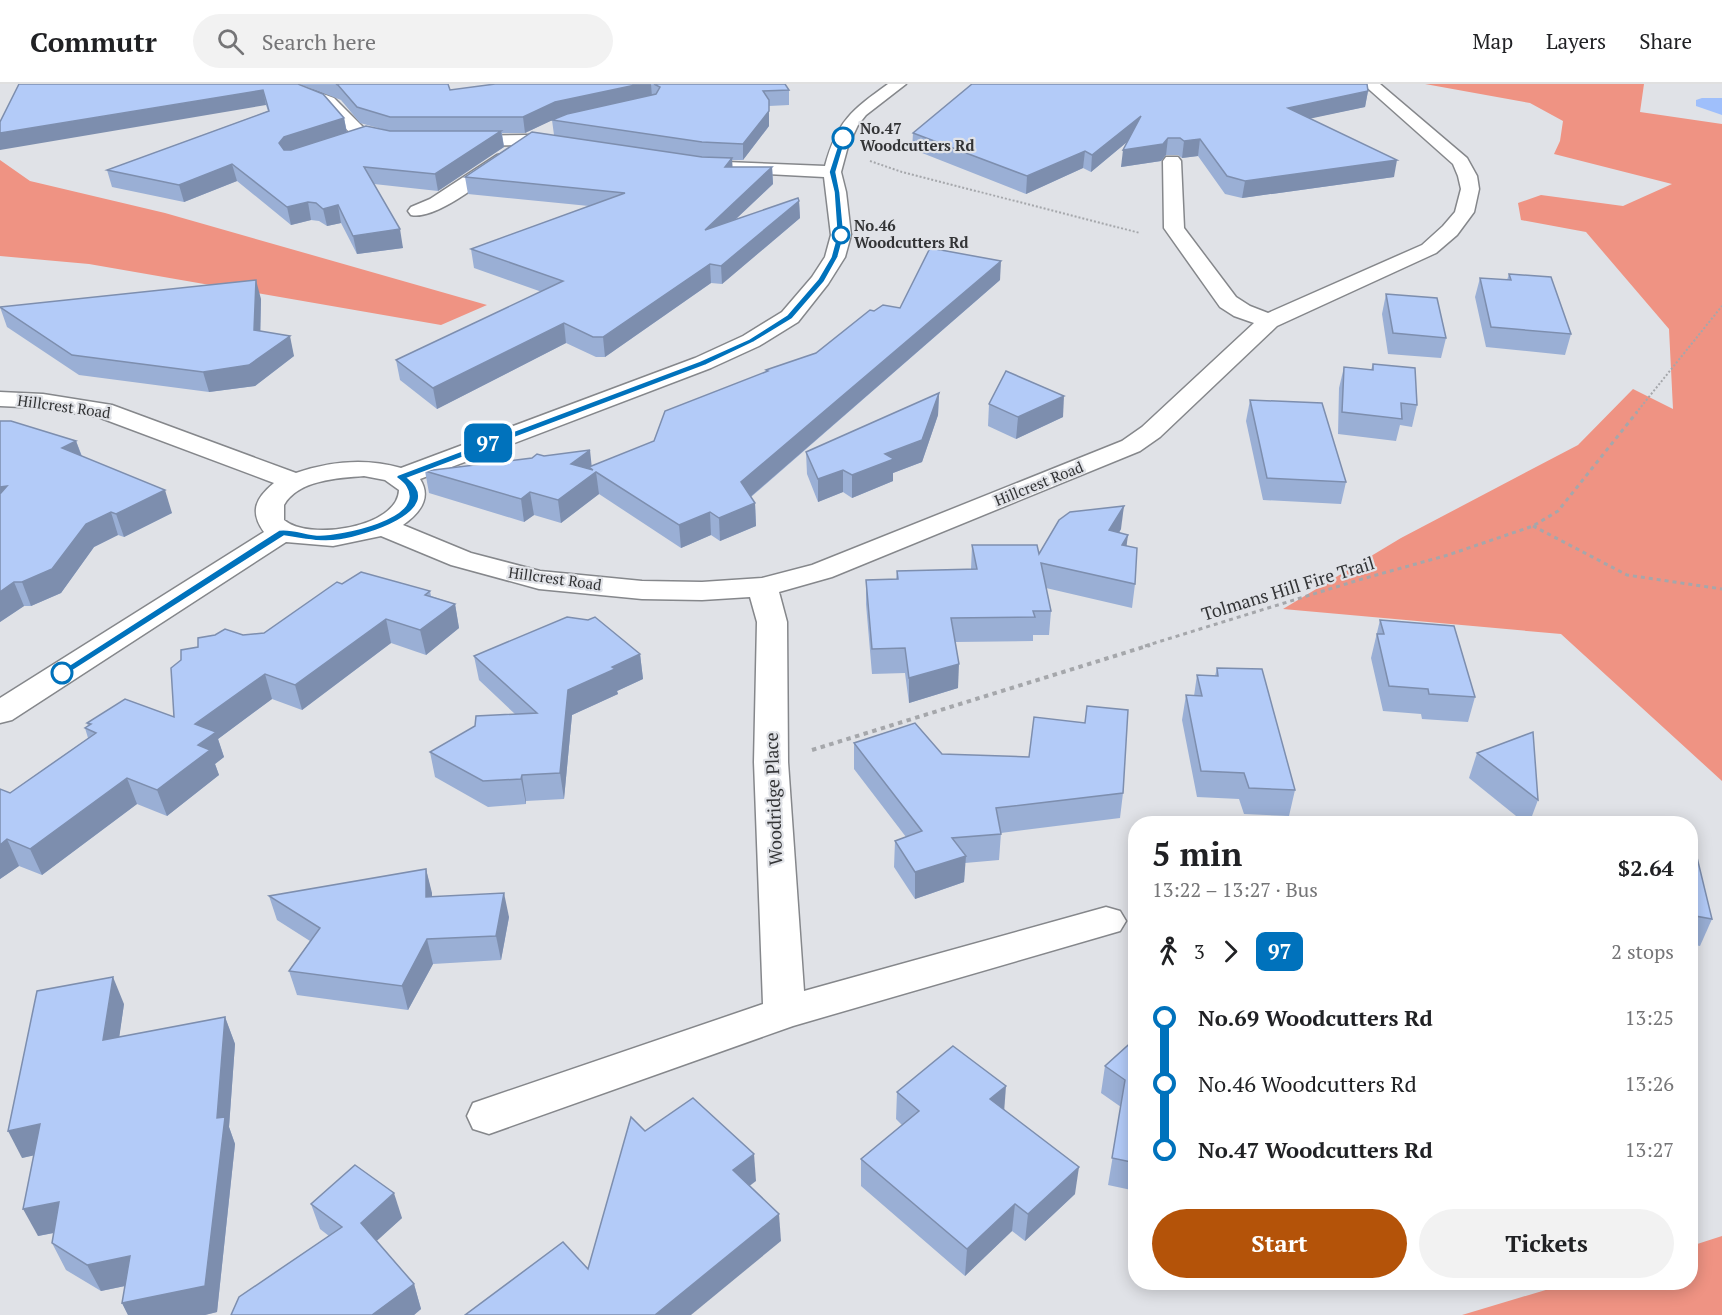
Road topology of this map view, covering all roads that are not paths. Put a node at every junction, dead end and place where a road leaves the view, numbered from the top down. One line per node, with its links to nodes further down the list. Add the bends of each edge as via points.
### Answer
1 (898, 84): 13 (street, via 850,124)
2 (1371, 84): 15 (street, Hillcrest Road, via 1461,162 1472,191 1465,214 1429,249)
3 (271, 88): 5 (street, via 327,100 353,129)
4 (552, 128): 6 (street)
5 (366, 135): 7 (street); 9 (street)
6 (529, 140): 8 (street); 10 (street); 14 (street, via 437,203)
7 (418, 141)
8 (437, 141)
9 (345, 142)
10 (584, 147)
11 (1172, 161): 15 (street, via 1174,228 1228,302)
12 (714, 167): 13 (street)
13 (832, 172): 17 (street, via 841,235 835,257 790,317 752,341 703,363)
14 (418, 211)
15 (1269, 321): 21 (street, Hillcrest Road, via 1151,432 1131,446 822,571)
16 (0, 399): 18 (street, Hillcrest Road, via 104,410)
17 (401, 477): 18 (street, via 374,470 341,470); 19 (street, via 411,485 414,495 398,517)
18 (297, 482): 20 (street, via 271,502 271,522)
19 (381, 526): 20 (street, via 339,538); 21 (street, Hillcrest Road, via 461,559 539,580 642,590)
20 (283, 532): 22 (street)
21 (764, 587): 24 (street, Woodridge Place, via 771,622 771,762)
22 (0, 713)
23 (1106, 921): 24 (street)
24 (784, 1013): 25 (street)
25 (489, 1116)

